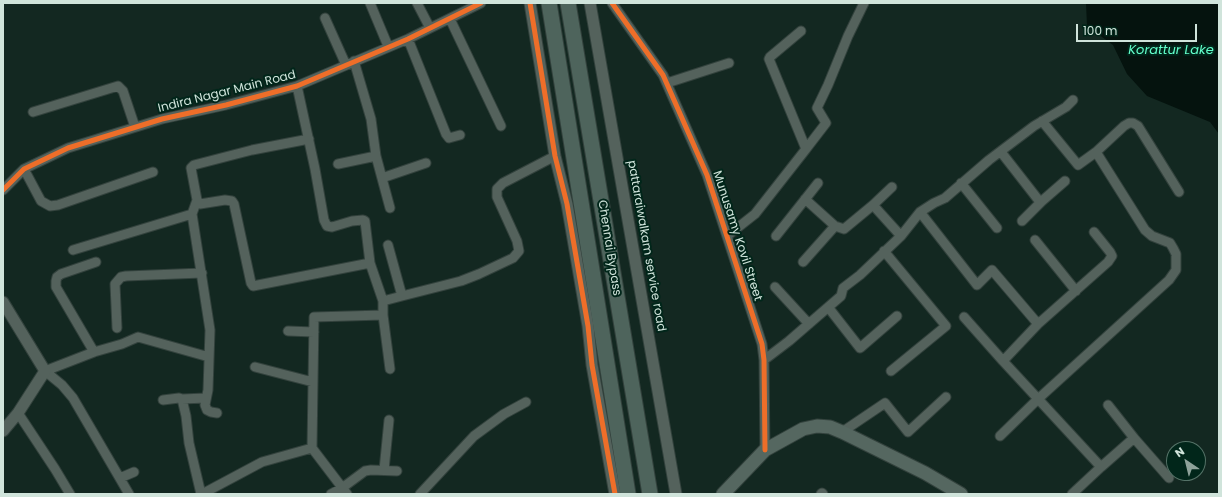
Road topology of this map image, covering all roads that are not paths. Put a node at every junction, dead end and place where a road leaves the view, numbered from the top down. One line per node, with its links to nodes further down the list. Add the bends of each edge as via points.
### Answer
1 (370, 3): 16 (street)
2 (417, 3): 13 (street)
3 (481, 3): 10 (street, Indira Nagar Main Road)
4 (530, 3): 32 (street)
5 (549, 3): 118 (highway, Chennai Bypass)
6 (568, 3): 119 (highway, Chennai Bypass)
7 (590, 3): 120 (street, pattaraiwalkam service road)
8 (612, 3): 19 (street, Munusamy Kovil Street)
9 (864, 3): 28 (street, via 817,108 826,123)
10 (470, 5): 12 (street, Indira Nagar Main Road)
11 (325, 18): 17 (street)
12 (450, 19): 13 (street, Indira Nagar Main Road); 24 (street)
13 (430, 28): 15 (street, Indira Nagar Main Road)
14 (801, 31): 28 (street, via 769,59)
15 (408, 39): 16 (street, Indira Nagar Main Road); 26 (street, via 446,134 449,138)
16 (388, 46): 17 (street, Indira Nagar Main Road)
17 (350, 63): 20 (street, Indira Nagar Main Road); 31 (street, via 371,119)
18 (730, 64): 19 (street)
19 (667, 83): 55 (street, Munusamy Kovil Street, via 707,175)
20 (297, 86): 25 (street, Indira Nagar Main Road); 27 (street)
21 (1073, 100): 23 (street)
22 (33, 112): 25 (street, via 118,86 123,91)
23 (1042, 121): 29 (street); 30 (street, via 1078,165)
24 (501, 126)
25 (135, 127): 35 (street, Indira Nagar Main Road, via 68,148)
26 (460, 135)
27 (309, 139): 45 (street, via 194,165 191,168); 64 (street, via 324,220 327,226 332,227 352,221 365,221)
28 (806, 149): 55 (street, via 755,214)
29 (1001, 152): 40 (street); 46 (street, via 1038,200)
30 (1096, 152): 43 (street, via 1124,126 1133,123 1138,126); 92 (street, via 1145,230 1152,236 1170,243 1176,254 1176,270 1169,280)
31 (376, 156): 34 (street); 37 (street)
32 (555, 156): 68 (street, via 496,189 497,197 517,241 519,251 513,258 461,281); 117 (street, via 567,204)
33 (426, 162): 37 (street)
34 (338, 164)
35 (24, 169): 36 (street, via 41,201 50,206 58,206); 42 (street, Indira Nagar Main Road)
36 (153, 172)
37 (382, 178): 48 (street)
38 (1065, 181): 46 (street)
39 (818, 183): 44 (street)
40 (961, 183): 49 (street, via 945,198); 53 (street)
41 (892, 187): 47 (street)
42 (3, 190)
43 (1179, 192)
44 (805, 199): 52 (street); 56 (street)
45 (197, 200): 50 (street); 64 (street, via 200,204 225,200 234,204 253,286)
46 (1042, 201): 51 (street)
47 (874, 205): 52 (street, via 844,230); 57 (street)
48 (390, 208)
49 (920, 212): 57 (street); 76 (street, via 977,285 992,270)
50 (192, 214): 60 (street); 65 (street)
51 (1022, 221)
52 (836, 226): 63 (street)
53 (997, 228)
54 (1094, 232): 67 (street, via 1112,256)
55 (727, 236): 82 (street, Munusamy Kovil Street, via 762,344)
56 (776, 236)
57 (901, 236): 61 (street)
58 (1035, 240): 67 (street)
59 (388, 245): 68 (street)
60 (73, 250)
61 (884, 251): 71 (street, via 843,288 841,296); 87 (street, via 946,326)
62 (96, 262): 80 (street, via 61,274 56,282 56,287)
63 (803, 262)
64 (370, 263): 69 (street)
65 (202, 273): 77 (street, via 121,277 115,284); 81 (street, via 210,330)
66 (775, 287): 75 (street)
67 (1076, 291): 76 (street)
68 (402, 296): 69 (street)
69 (383, 301): 72 (street)
70 (3, 302): 86 (street)
71 (828, 307): 73 (street, via 860,348); 75 (street)
72 (383, 315): 79 (street, via 314,317); 85 (street)
73 (897, 316)
74 (964, 317): 83 (street)
75 (808, 324): 82 (street)
76 (1038, 324): 83 (street)
77 (117, 328)
78 (288, 332): 79 (street)
79 (314, 332): 88 (street)
80 (94, 352): 81 (street, via 120,345 138,336); 86 (street)
81 (209, 357): 90 (street)
82 (764, 360): 104 (street, Munusamy Kovil Street)
83 (1003, 361): 92 (street)
84 (255, 367): 88 (street)
85 (390, 369)
86 (46, 371): 96 (street); 110 (street, via 62,384 73,398)
87 (891, 371)
88 (313, 382): 103 (street)
89 (946, 397): 100 (street, via 908,432 885,403)
90 (206, 398): 91 (street); 97 (street, via 207,410)
91 (182, 399): 93 (street); 114 (street, via 189,443)
92 (1038, 399): 101 (street); 105 (street)
93 (163, 400)
94 (526, 402): 116 (street, via 474,436)
95 (1108, 405): 102 (street)
96 (18, 413): 99 (street); 112 (street)
97 (217, 413)
98 (389, 420): 106 (street)
99 (3, 431)
100 (842, 432): 104 (main road, via 818,426 803,429); 122 (main road)
101 (1000, 436)
102 (1134, 438): 105 (street); 109 (street)
103 (312, 448): 111 (street); 114 (street, via 262,462)
104 (765, 450): 121 (main road)
105 (1101, 467): 123 (street)
106 (384, 470): 107 (street); 111 (street, via 365,471)
107 (397, 471)
108 (134, 472): 110 (street)
109 (1166, 475)
110 (120, 478): 113 (street)
111 (344, 491): 115 (street)
112 (70, 494)
113 (129, 494)
114 (202, 494)
115 (331, 494)
116 (420, 494)
117 (615, 494)
118 (628, 494)
119 (650, 494)
120 (676, 494)
121 (723, 494)
122 (961, 494)
123 (1072, 494)

